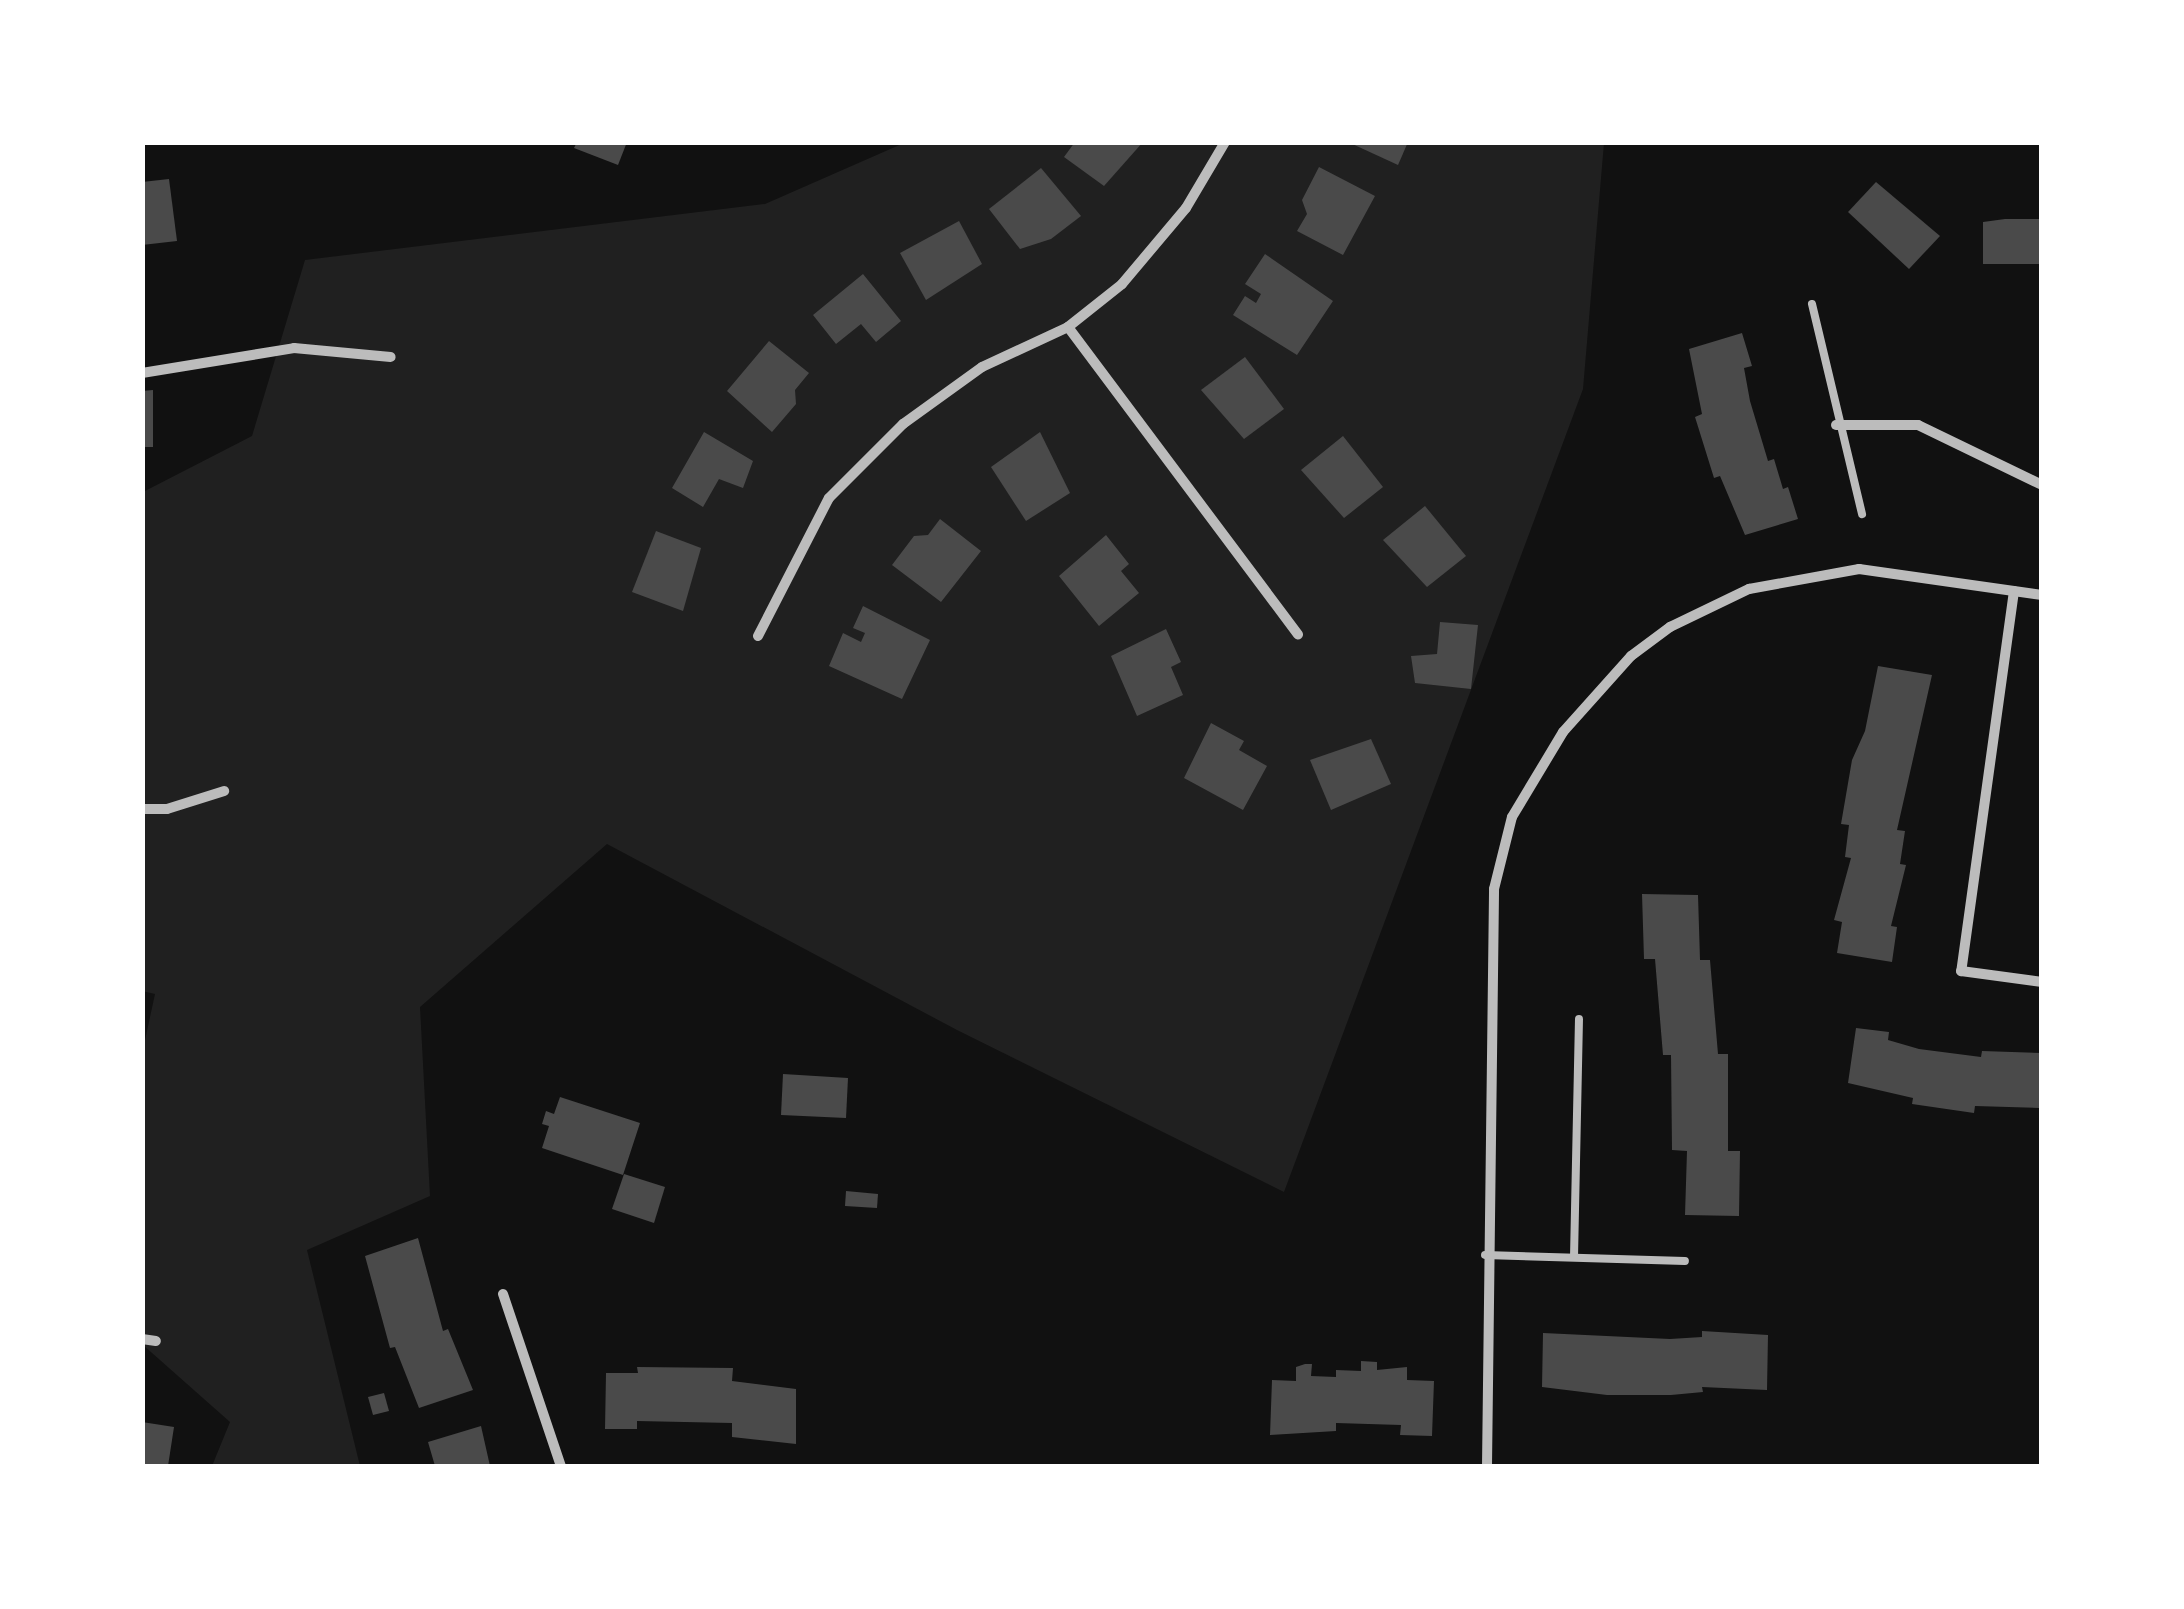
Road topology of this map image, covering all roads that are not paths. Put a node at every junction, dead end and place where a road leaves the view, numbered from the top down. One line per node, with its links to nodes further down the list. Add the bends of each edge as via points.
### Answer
1 (1225, 142): 3 (street, via 1174,223 1122,284)
2 (1812, 304): 6 (lane)
3 (1068, 327): 11 (street, via 982,368 890,437 828,498); 12 (street)
4 (392, 358): 5 (street, via 294,348)
5 (142, 373)
6 (1836, 425): 7 (street, via 1918,425); 8 (lane)
7 (2042, 485)
8 (1862, 514)
9 (2014, 591): 10 (street); 15 (street, via 1961,971); 17 (street, via 1859,569 1786,578 1670,628 1586,700 1512,817 1494,889)
10 (2042, 595)
11 (758, 636)
12 (1298, 636)
13 (224, 791): 14 (street, via 167,809)
14 (142, 809)
15 (2042, 982)
16 (1579, 1018): 18 (lane)
17 (1485, 1255): 18 (lane); 24 (street)
18 (1574, 1257): 19 (lane)
19 (1685, 1261)
20 (502, 1294): 23 (street)
21 (142, 1339): 22 (street)
22 (156, 1341)
23 (561, 1466)
24 (1487, 1466)

